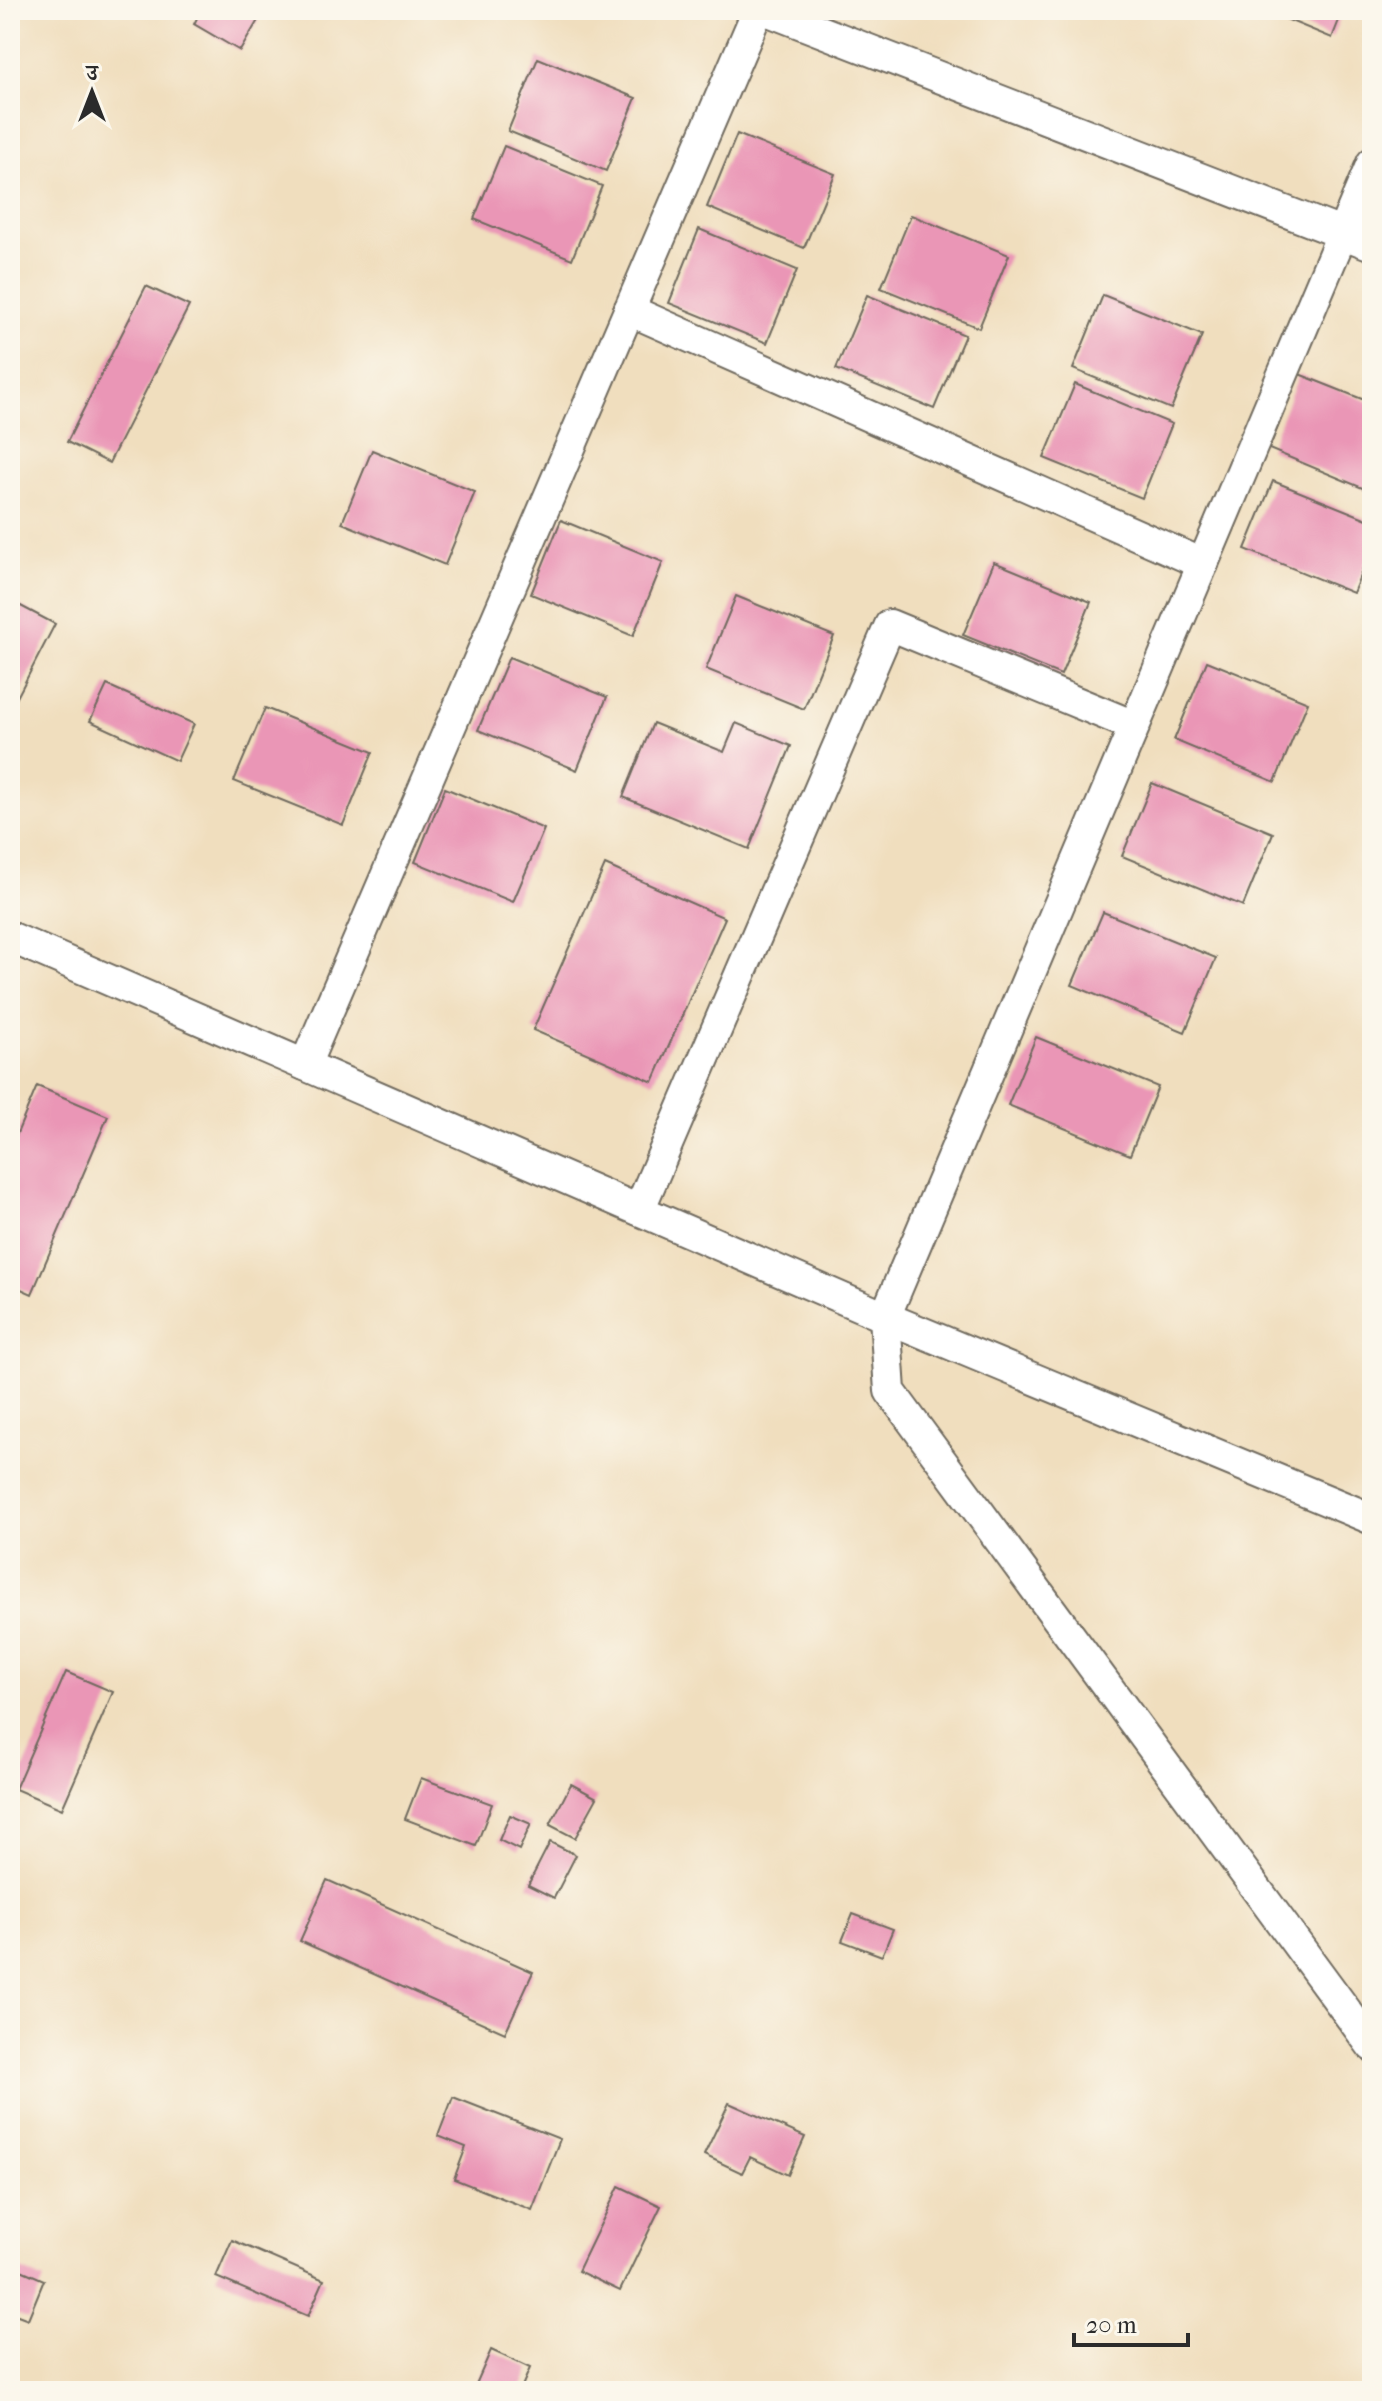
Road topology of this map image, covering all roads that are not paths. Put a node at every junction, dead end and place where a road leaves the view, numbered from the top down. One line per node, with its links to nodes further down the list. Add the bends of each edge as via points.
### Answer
1 (758, 10): 6 (street)
2 (766, 10): 4 (street)
3 (1372, 163): 4 (street)
4 (1342, 233): 5 (street); 7 (street)
5 (1372, 245)
6 (629, 310): 7 (street); 10 (street)
7 (1203, 564): 8 (street)
8 (1134, 726): 11 (street, via 890,625); 12 (street)
9 (10, 937): 10 (street)
10 (305, 1065): 11 (street)
11 (639, 1210): 12 (street)
12 (885, 1317): 13 (street); 14 (street, via 890,1391)
13 (1372, 1519)
14 (1372, 2046)

